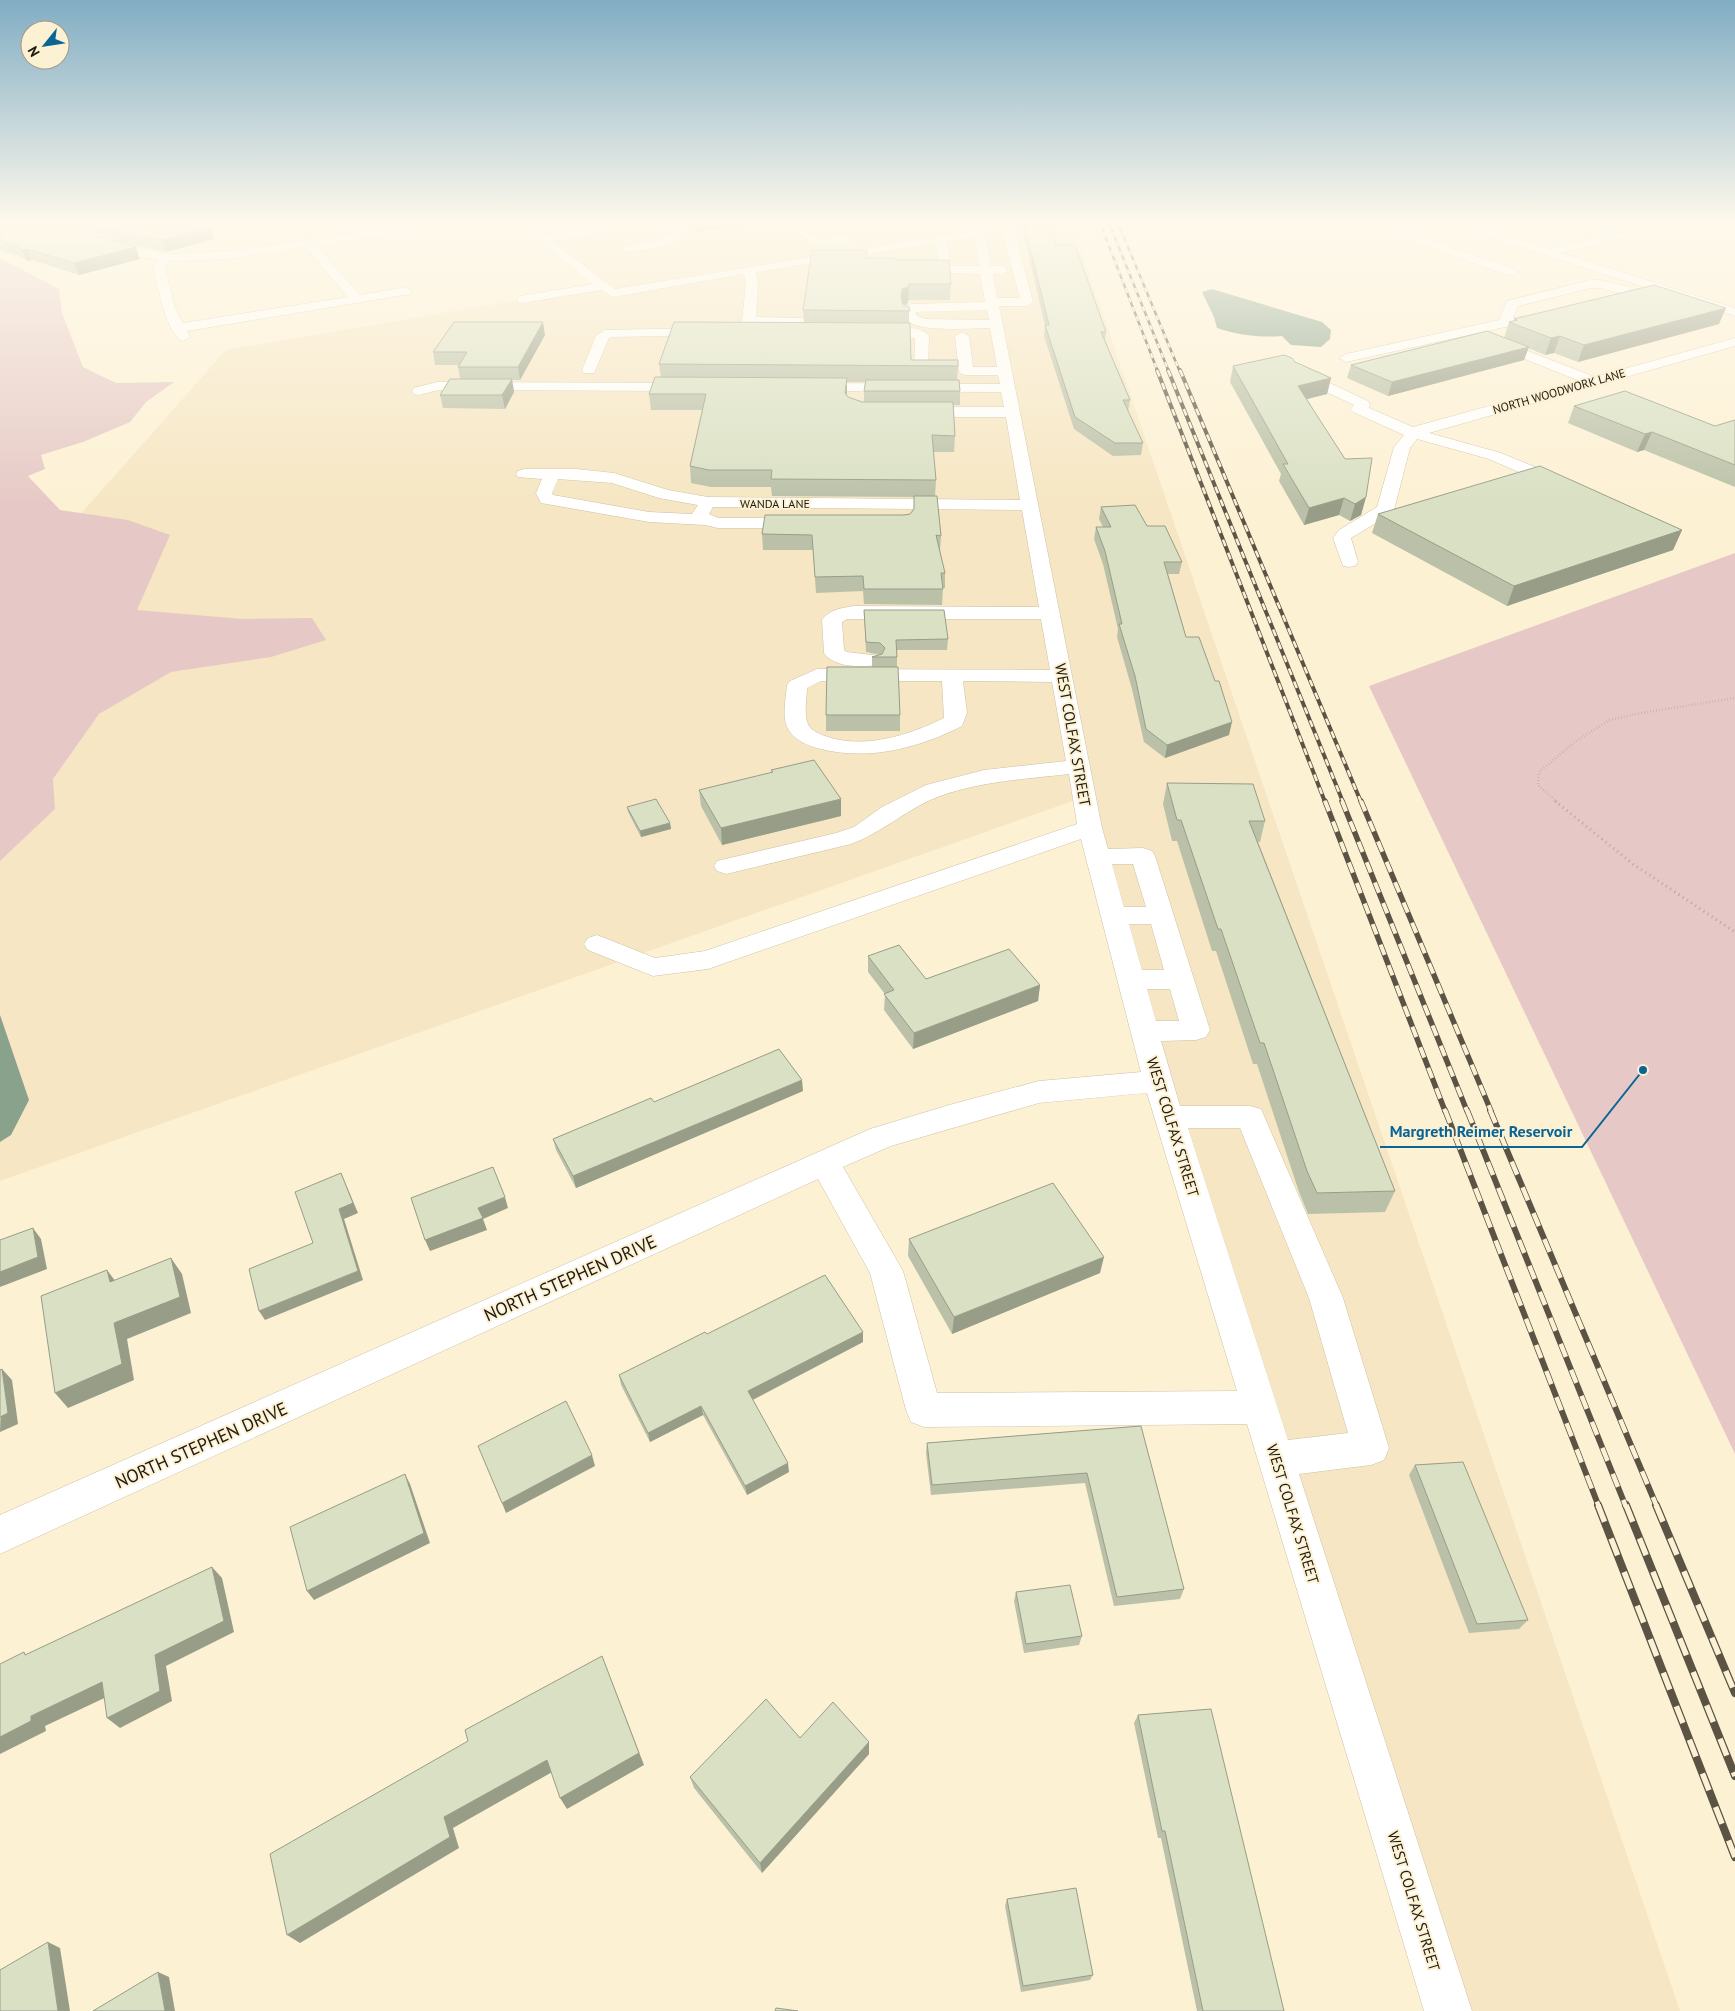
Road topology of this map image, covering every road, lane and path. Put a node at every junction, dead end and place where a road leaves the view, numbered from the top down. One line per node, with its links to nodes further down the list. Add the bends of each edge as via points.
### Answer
1 (173, 317): 2 (street, via 180,333)
2 (265, 317)
3 (749, 317): 11 (street, via 749,321)
4 (910, 317): 10 (street)
5 (961, 317): 10 (street)
6 (994, 317): 27 (street, WEST COLFAX STREET)
7 (1507, 317): 9 (street)
8 (1551, 317): 9 (street)
9 (1505, 323): 12 (street)
10 (922, 324): 11 (street)
11 (855, 328): 14 (street); 19 (street, via 922,336 916,371)
12 (1468, 331): 17 (street); 23 (street)
13 (720, 332): 18 (street, via 610,333 603,336 596,371)
14 (739, 332)
15 (962, 336): 21 (street)
16 (1735, 342): 23 (street, NORTH WOODWORK LANE)
17 (1346, 358)
18 (570, 370)
19 (936, 371)
20 (951, 371): 21 (street)
21 (966, 371): 27 (street)
22 (1297, 373): 29 (street, via 1363,404 1358,409)
23 (1595, 382): 29 (street, NORTH WOODWORK LANE)
24 (701, 387): 26 (street, via 437,386)
25 (799, 387): 27 (street, via 856,394)
26 (419, 391)
27 (1008, 391): 28 (street); 36 (street, WEST COLFAX STREET)
28 (902, 412)
29 (1413, 433): 32 (street, via 1495,456); 41 (street, via 1402,448 1386,510 1342,538)
30 (524, 474): 31 (street, WANDA LANE)
31 (552, 474): 33 (street, WANDA LANE, via 614,478 666,494); 37 (street, via 544,493 547,499 649,517)
32 (1573, 490)
33 (708, 502): 34 (street, WANDA LANE); 37 (street, via 700,515)
34 (805, 503): 35 (street, WANDA LANE); 38 (street)
35 (903, 504): 36 (street, WANDA LANE); 40 (street)
36 (1030, 505): 42 (street, WEST COLFAX STREET)
37 (705, 520): 38 (street, via 718,523)
38 (802, 523): 39 (street)
39 (821, 523)
40 (903, 523)
41 (1348, 562)
42 (1050, 613): 43 (street, WEST COLFAX STREET); 43 (street, via 854,612 841,614 832,620 832,646 842,658 857,660)
43 (1061, 670): 44 (street); 46 (street, WEST COLFAX STREET)
44 (952, 675): 44 (street, via 818,675 797,685 797,724 814,740 840,746 876,748 894,744 954,721)
45 (1735, 698): 52 (path, via 1610,720 1539,772 1538,785 1560,807 1632,863)
46 (1078, 766): 47 (street, WEST COLFAX STREET); 49 (street, via 984,777 934,790 890,812 862,832)
47 (1090, 828): 48 (street, WEST COLFAX STREET); 53 (street, via 708,960 653,967)
48 (1098, 857): 50 (street, via 1143,856); 51 (street, WEST COLFAX STREET)
49 (726, 866)
50 (1161, 915): 51 (street); 54 (street)
51 (1113, 916): 55 (street, WEST COLFAX STREET)
52 (1735, 932)
53 (597, 944)
54 (1181, 979): 55 (street); 56 (street, via 1196,1030)
55 (1131, 980): 56 (street, WEST COLFAX STREET)
56 (1144, 1032): 57 (street, WEST COLFAX STREET)
57 (1158, 1081): 58 (street, WEST COLFAX STREET); 59 (street, NORTH STEPHEN DRIVE, via 1038,1092 881,1137)
58 (1169, 1117): 60 (street, WEST COLFAX STREET); 61 (street, via 1250,1118 1326,1298 1371,1448)
59 (825, 1163): 60 (street, via 886,1271 924,1410); 62 (street, NORTH STEPHEN DRIVE)
60 (1260, 1407): 61 (street, WEST COLFAX STREET)
61 (1276, 1459): 63 (street, WEST COLFAX STREET)
62 (0, 1535)
63 (1448, 2011)

